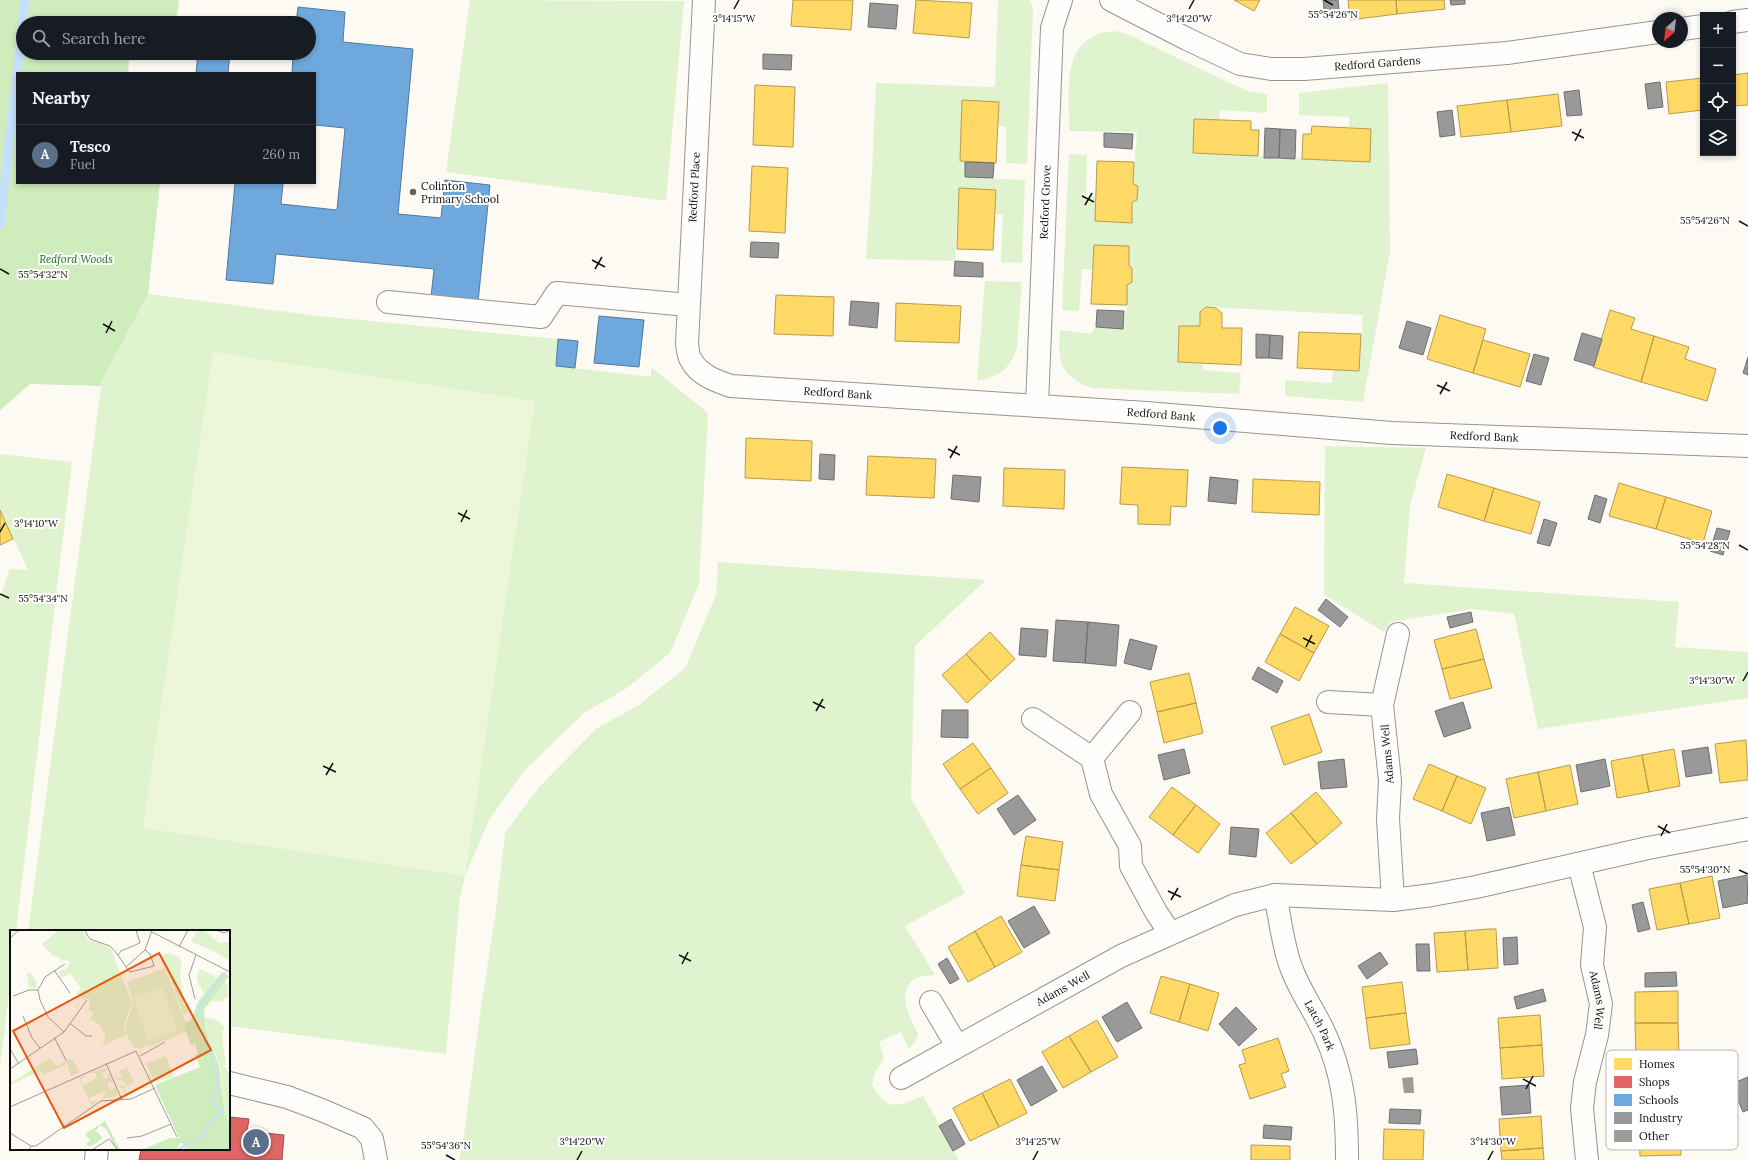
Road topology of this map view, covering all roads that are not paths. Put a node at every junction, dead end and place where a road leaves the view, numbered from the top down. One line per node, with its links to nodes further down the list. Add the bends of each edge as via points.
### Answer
1 (704, 0): 10 (street, Redford Place)
2 (1061, 0): 12 (street, Redford Grove, via 1052,28)
3 (1111, 0): 8 (street, Redford Gardens, via 1240,64 1271,69 1304,69 1507,53)
4 (1748, 20): 5 (street)
5 (1736, 22)
6 (1700, 26): 7 (street)
7 (1688, 28)
8 (1652, 33)
9 (388, 302): 10 (street, via 541,317 558,293)
10 (688, 305): 11 (street, Redford Place, via 687,344 690,360)
11 (698, 370): 12 (street, Redford Bank, via 718,382 731,386)
12 (1037, 406): 13 (street, Redford Bank, via 1392,433)
13 (1748, 446)
14 (1398, 634): 16 (street, Adams Well)
15 (1328, 702): 16 (street)
16 (1382, 705): 23 (street, Adams Well, via 1390,781 1388,819)
17 (1130, 712): 19 (street)
18 (1033, 719): 19 (street)
19 (1092, 758): 24 (street, via 1101,794 1130,846 1131,866)
20 (1748, 829): 21 (street, Adams Well)
21 (1579, 864): 23 (street, Adams Well, via 1476,887); 33 (street, Adams Well, via 1596,927 1592,965 1601,1004 1582,1108)
22 (1275, 895): 23 (street, Adams Well); 24 (street, Adams Well, via 1235,905); 32 (street, Latch Park, via 1290,966 1324,1031 1337,1063 1347,1118)
23 (1393, 900)
24 (1170, 933): 26 (street, Adams Well, via 1121,956)
25 (931, 1002): 26 (street)
26 (957, 1046): 27 (street, Adams Well)
27 (901, 1078)
28 (230, 1083): 31 (street, via 287,1097 363,1128 372,1139)
29 (97, 1150): 30 (street)
30 (96, 1160)
31 (376, 1160)
32 (1347, 1160)
33 (1587, 1160)

